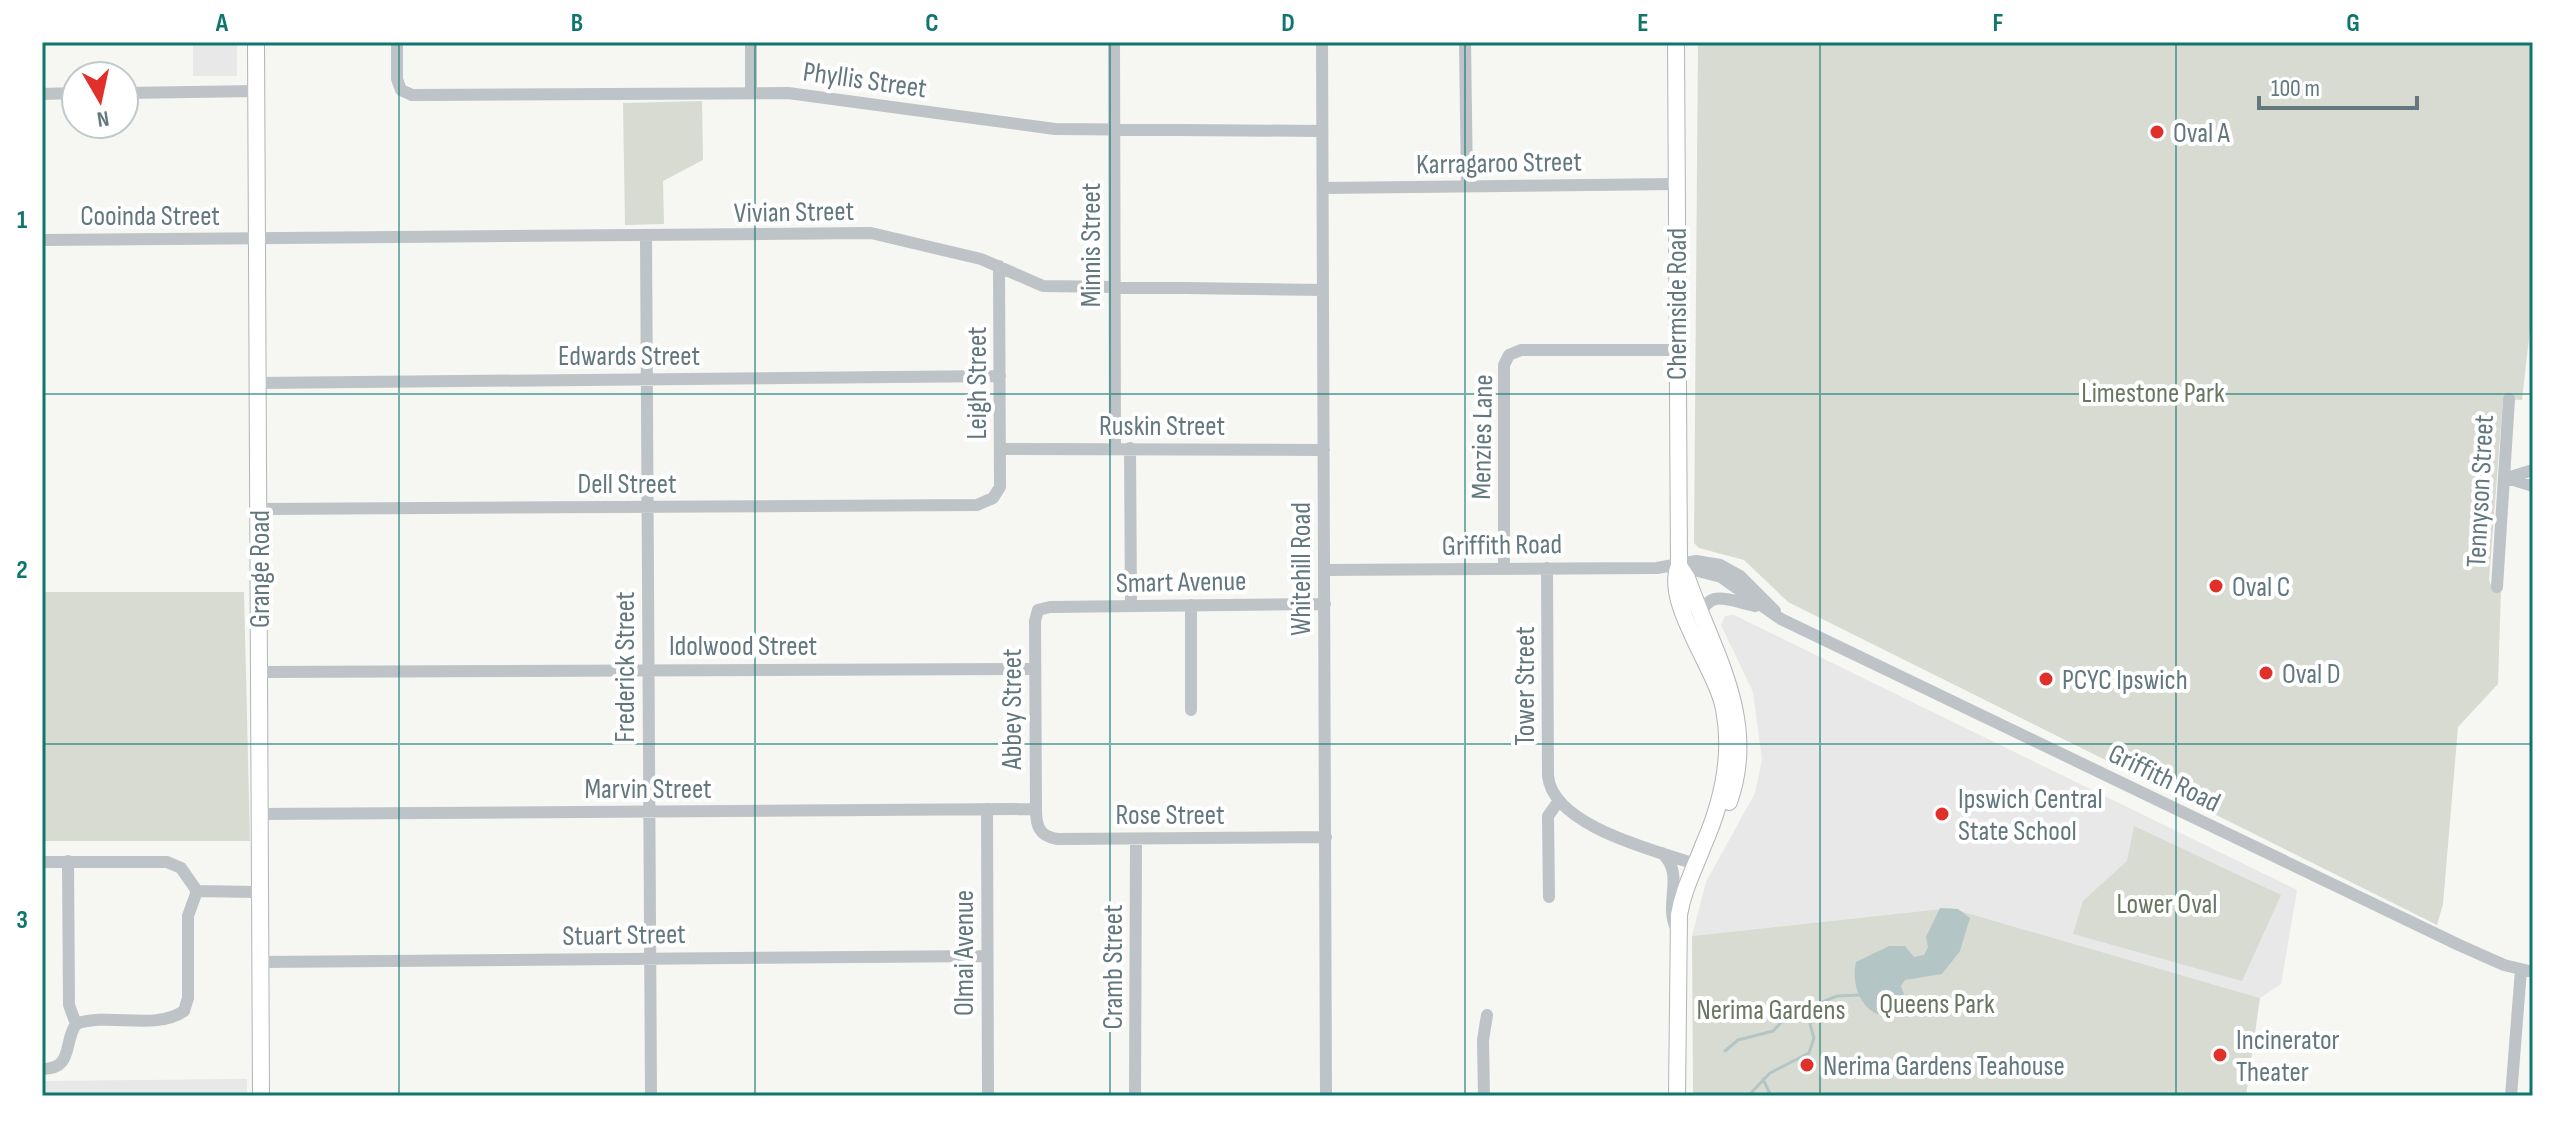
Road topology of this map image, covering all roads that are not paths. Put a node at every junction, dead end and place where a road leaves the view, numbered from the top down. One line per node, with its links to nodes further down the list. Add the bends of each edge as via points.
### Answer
1 (256, 42): 8 (main road, Grange Road)
2 (397, 42): 10 (street, Phyllis Street, via 397,79 401,90 412,95)
3 (751, 42): 10 (street)
4 (1114, 42): 11 (street, Minnis Street)
5 (1322, 42): 12 (street, Whitehill Road)
6 (1465, 42): 14 (street)
7 (1676, 42): 13 (main road, Chermside Road)
8 (256, 91): 9 (street); 17 (main road, Grange Road)
9 (140, 93)
10 (751, 93): 11 (street, Phyllis Street, via 788,93 1055,129)
11 (1114, 130): 12 (street, Phyllis Street); 20 (street, Minnis Street)
12 (1322, 131): 15 (street, Whitehill Road)
13 (1676, 184): 14 (street, Karragaroo Street); 22 (main road, Chermside Road)
14 (1467, 186): 15 (street, Karragaroo Street)
15 (1323, 188): 21 (street, Whitehill Road)
16 (646, 237): 17 (street, Vivian Street); 19 (street, Vivian Street, via 871,233); 24 (street, Frederick Street)
17 (257, 239): 18 (street, Cooinda Street); 25 (main road, Grange Road)
18 (42, 240)
19 (999, 266): 20 (street, Vivian Street, via 1043,286); 23 (street, Leigh Street)
20 (1114, 289): 21 (street, Vivian Street); 27 (street, Minnis Street)
21 (1323, 290): 30 (street, Whitehill Road)
22 (1676, 350): 37 (main road, Chermside Road); 38 (street, Menzies Lane, via 1521,350 1509,355 1504,365)
23 (1000, 376): 24 (street, Edwards Street); 29 (street, Leigh Street)
24 (646, 379): 25 (street, Edwards Street); 35 (street, Frederick Street)
25 (258, 383): 36 (main road, Grange Road)
26 (2509, 399): 32 (street, Tennyson Street)
27 (1115, 448): 28 (street, Ruskin Street); 29 (street, Ruskin Street)
28 (1130, 448): 30 (street, Ruskin Street); 44 (street)
29 (1001, 449): 34 (street, Leigh Street, via 1000,487)
30 (1324, 450): 40 (street, Whitehill Road)
31 (2533, 470): 32 (street)
32 (2507, 478): 33 (street); 41 (street, Tennyson Street)
33 (2533, 486)
34 (993, 498): 35 (street, Dell Street, via 977,505)
35 (647, 506): 36 (street, Dell Street); 49 (street, Frederick Street)
36 (259, 509): 51 (main road, Grange Road)
37 (1679, 566): 39 (street, Griffith Road); 45 (street, Griffith Road, via 1721,577); 47 (main road, Chermside Road); 48 (street, Griffith Road, via 1701,561 1728,568); 60 (main road, Chermside Road, via 1678,596 1720,695 1728,733 1724,781)
38 (1504, 568): 39 (street, Griffith Road); 40 (street, Griffith Road)
39 (1547, 568): 53 (street, Tower Street, via 1548,779)
40 (1325, 570): 42 (street, Whitehill Road)
41 (2497, 587)
42 (1325, 604): 43 (street, Smart Avenue); 58 (street, Whitehill Road)
43 (1191, 605): 44 (street, Smart Avenue); 52 (street)
44 (1131, 606): 46 (street, Smart Avenue)
45 (1762, 608): 47 (street, via 1718,598 1705,605); 48 (street, Griffith Road)
46 (1038, 610): 50 (street, Abbey Street)
47 (1701, 617): 60 (main road, Chermside Road, via 1731,687 1740,735 1733,789)
48 (1790, 623): 72 (street, Griffith Road, via 2459,945)
49 (648, 669): 50 (street, Idolwood Street); 51 (street, Idolwood Street); 56 (street, Frederick Street)
50 (1035, 669): 55 (street, Abbey Street)
51 (260, 672): 57 (main road, Grange Road)
52 (1191, 710)
53 (1558, 802): 61 (street, via 1604,831); 67 (street, Tower Street, via 1548,818)
54 (987, 809): 55 (street, Marvin Street); 56 (street, Marvin Street); 69 (street, Olmai Avenue)
55 (1036, 809): 59 (street, Rose Street, via 1036,825 1050,837)
56 (649, 812): 57 (street, Marvin Street); 70 (street, Frederick Street)
57 (260, 814): 66 (main road, Grange Road)
58 (1326, 837): 59 (street, Rose Street); 80 (street, Whitehill Road)
59 (1136, 839): 79 (street, Cramb Street)
60 (1704, 845): 64 (main road, Chermside Road)
61 (1662, 853): 64 (street); 68 (street, via 1674,871 1671,912)
62 (68, 861): 63 (street); 65 (street, via 167,862 181,868); 74 (street, via 69,1005)
63 (42, 862)
64 (1695, 864): 68 (main road, Chermside Road, via 1682,898)
65 (197, 891): 66 (street); 74 (street, via 188,916 184,1011 171,1018 90,1019)
66 (261, 892): 71 (main road, Grange Road)
67 (1549, 897)
68 (1678, 932): 82 (main road, Chermside Road)
69 (987, 956): 70 (street, Stuart Street); 78 (street, Olmai Avenue)
70 (649, 957): 71 (street, Stuart Street); 77 (street, Frederick Street)
71 (261, 962): 76 (main road, Grange Road)
72 (2527, 971): 83 (street)
73 (1487, 1015): 81 (street)
74 (76, 1024): 75 (street, via 63,1062)
75 (42, 1069)
76 (261, 1096)
77 (651, 1096)
78 (988, 1096)
79 (1135, 1096)
80 (1326, 1096)
81 (1484, 1096)
82 (1677, 1096)
83 (2511, 1096)

